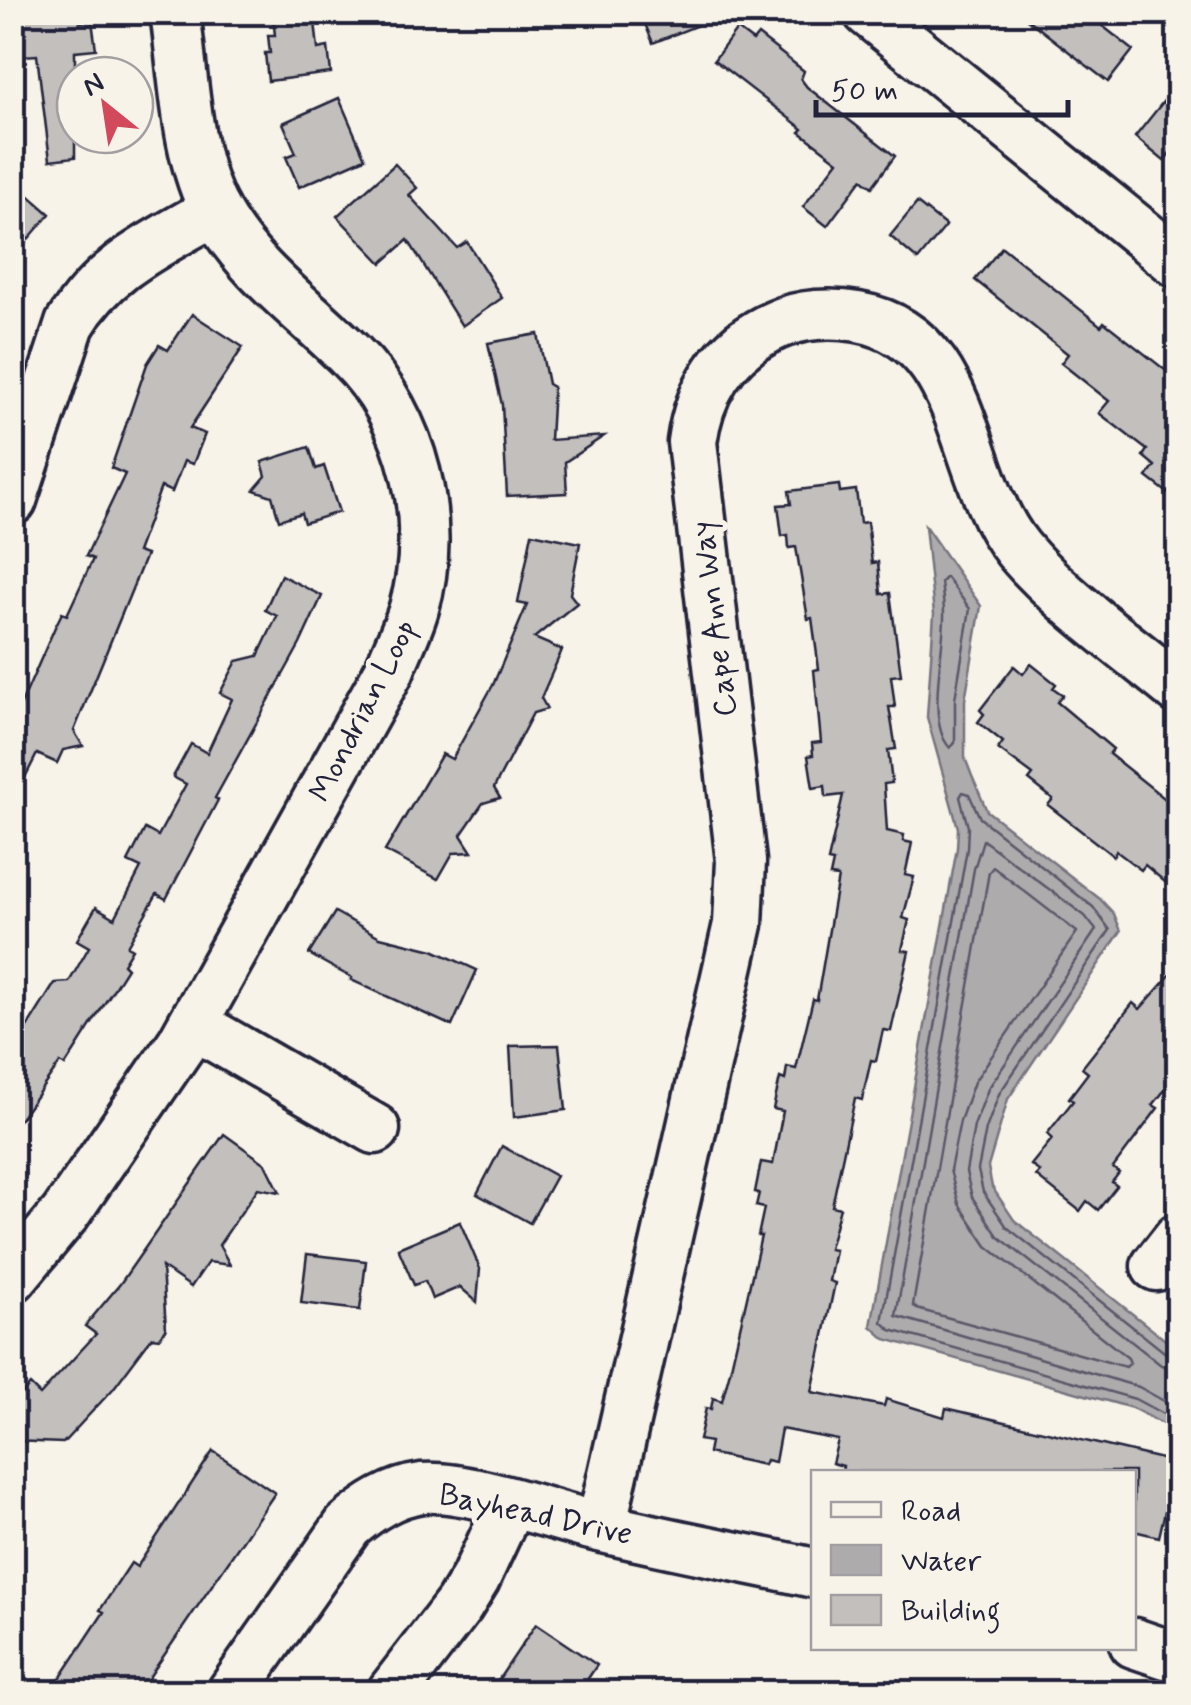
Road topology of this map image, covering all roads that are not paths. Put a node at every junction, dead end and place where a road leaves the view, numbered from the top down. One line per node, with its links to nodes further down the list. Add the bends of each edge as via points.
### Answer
1 (176, 12): 3 (street, Mondrian Loop, via 195,156)
2 (868, 12): 4 (street)
3 (215, 210): 5 (street, via 122,264 84,301 64,341); 7 (street, Mondrian Loop, via 236,245 382,394 417,480 423,526 414,608 389,671)
4 (1178, 262)
5 (12, 500)
6 (1178, 689): 11 (street, Cape Ann Way, via 1016,546 992,510 950,389 907,336 872,319 816,314 779,323 726,359 704,392 692,442 741,862 738,924)
7 (193, 1024): 8 (street); 9 (street, Mondrian Loop, via 65,1214)
8 (375, 1129)
9 (12, 1278)
10 (510, 1504): 11 (street, Bayhead Drive); 15 (street, Bayhead Drive, via 423,1488 371,1506 338,1540); 16 (street, via 476,1578)
11 (601, 1528): 12 (street, Bayhead Drive)
12 (811, 1571)
13 (1136, 1644): 14 (street)
14 (1178, 1658)
15 (232, 1692)
16 (392, 1692)

